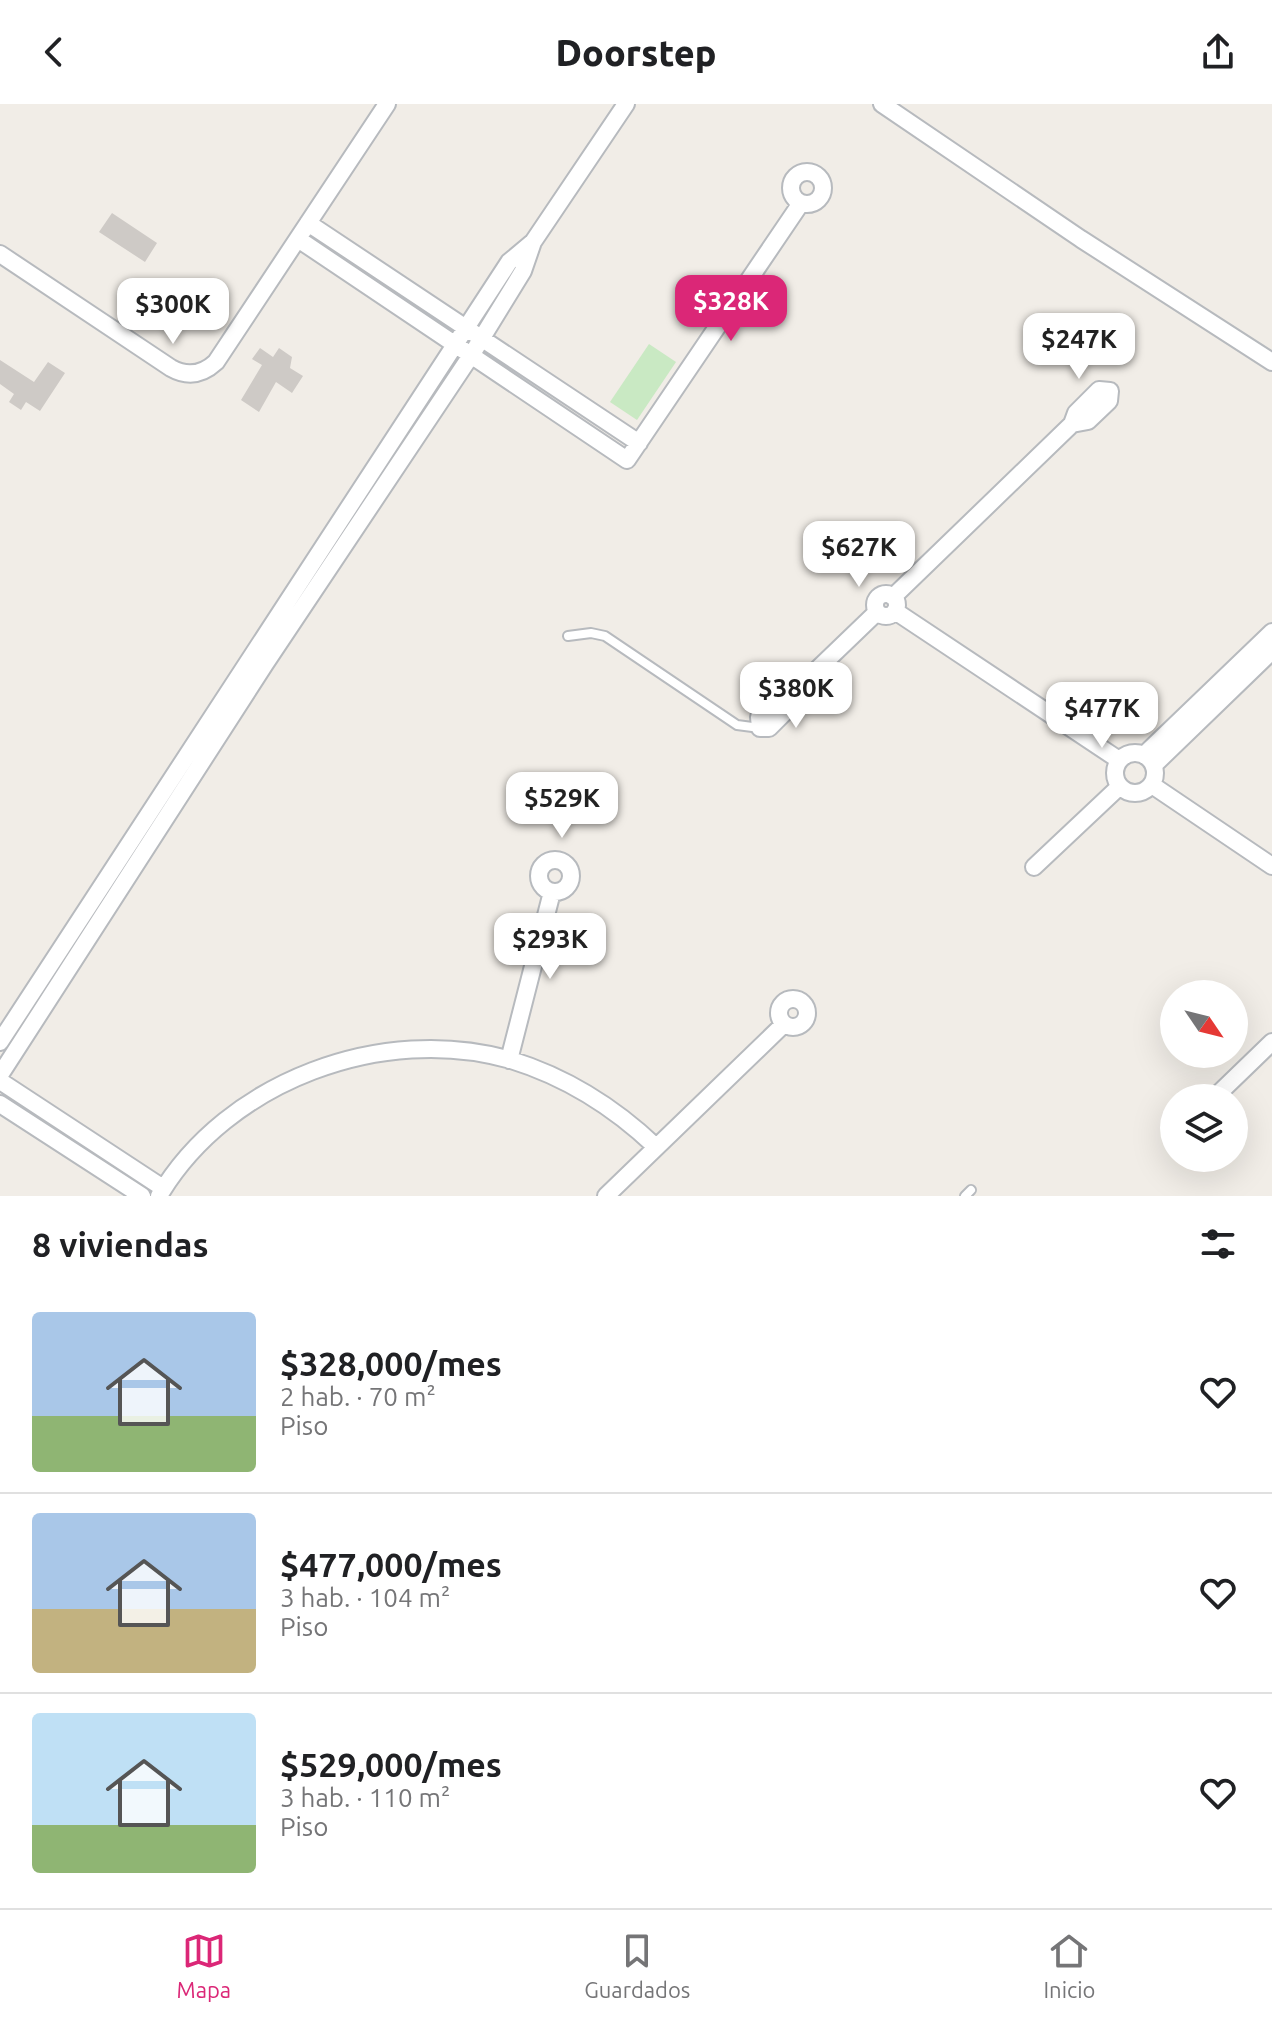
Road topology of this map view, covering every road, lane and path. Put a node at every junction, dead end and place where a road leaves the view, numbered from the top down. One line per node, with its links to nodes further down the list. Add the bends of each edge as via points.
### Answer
1 (387, 104): 5 (street)
2 (626, 104): 7 (street)
3 (882, 104): 13 (street)
4 (801, 203): 15 (street)
5 (308, 223): 6 (street); 9 (street)
6 (298, 239): 8 (street, via 216,362 189,374 171,368); 11 (street)
7 (533, 242): 9 (street, via 509,262); 10 (street, via 527,264)
8 (0, 254)
9 (466, 328): 10 (street); 11 (street)
10 (482, 338): 12 (street); 15 (street)
11 (457, 344): 12 (street); 29 (street)
12 (472, 354): 15 (street, via 627,460); 32 (street)
13 (1272, 362)
14 (1072, 424): 16 (street)
15 (639, 443)
16 (894, 604): 20 (street, via 878,597 877,612 799,687 788,688 762,713); 21 (street)
17 (1272, 632): 22 (street)
18 (568, 636): 20 (lane, via 605,636 737,725)
19 (1272, 651): 22 (street)
20 (760, 728)
21 (1119, 760): 22 (street, via 1131,753); 24 (street, via 1114,773)
22 (1149, 760): 23 (street)
23 (1152, 785): 24 (street, via 1136,794); 25 (street)
24 (1119, 787): 26 (street)
25 (1272, 866)
26 (1034, 867)
27 (552, 892): 31 (street)
28 (784, 1024): 36 (street)
29 (0, 1042)
30 (1272, 1042): 34 (street)
31 (509, 1060): 36 (street, via 596,1100); 37 (street, via 425,1049 317,1069 236,1113 192,1153)
32 (0, 1075)
33 (0, 1081): 37 (street)
34 (1228, 1084)
35 (0, 1104): 38 (street)
36 (656, 1147): 39 (street)
37 (161, 1192)
38 (142, 1196)
39 (606, 1196)

